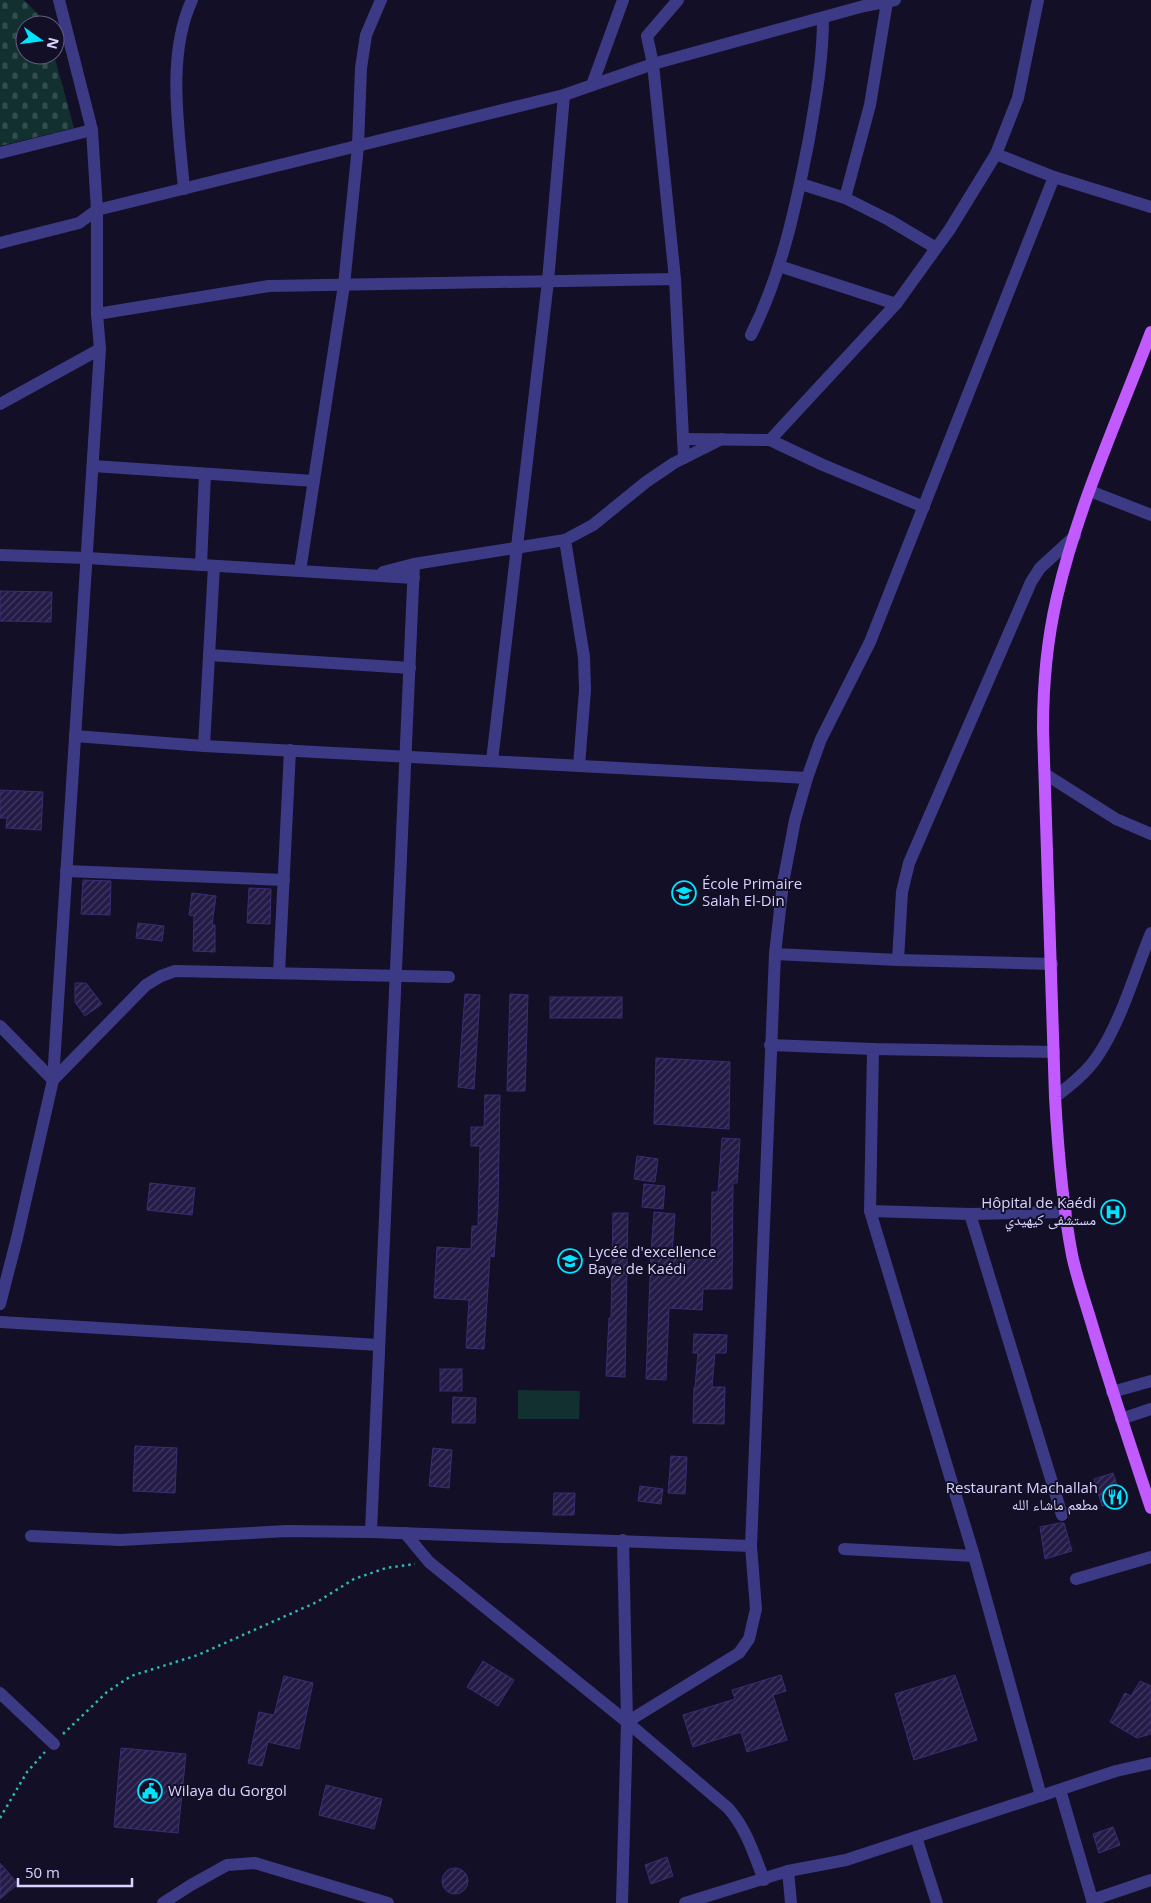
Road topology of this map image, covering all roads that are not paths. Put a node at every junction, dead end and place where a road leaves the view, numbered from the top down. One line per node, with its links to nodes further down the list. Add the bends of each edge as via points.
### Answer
1 (60, 0): 13 (street)
2 (192, 0): 19 (street, via 178,48 176,95)
3 (381, 0): 14 (street, via 366,36 361,68)
4 (623, 0): 11 (street)
5 (678, 0): 10 (street, via 647,36)
6 (1038, 0): 16 (street, via 1018,98)
7 (891, 1): 8 (street); 20 (street, via 870,105)
8 (865, 3): 9 (street)
9 (823, 18): 10 (street); 18 (street, via 818,93)
10 (653, 64): 11 (street); 26 (street)
11 (592, 85): 12 (street)
12 (564, 95): 14 (street); 27 (street)
13 (92, 130): 15 (street); 22 (street)
14 (358, 146): 19 (street); 28 (street)
15 (0, 152)
16 (996, 154): 17 (street); 24 (street)
17 (1054, 178): 21 (street); 43 (street)
18 (801, 184): 20 (street); 25 (street)
19 (184, 189): 22 (street)
20 (845, 198): 24 (street)
21 (1151, 207)
22 (97, 210): 23 (street, via 79,223); 30 (street)
23 (0, 243)
24 (936, 248): 29 (street)
25 (779, 266): 29 (street); 32 (street)
26 (675, 280): 27 (street); 35 (street)
27 (548, 281): 28 (street); 47 (street)
28 (344, 285): 30 (street, via 269,286); 41 (street)
29 (896, 304): 37 (street)
30 (97, 314): 33 (street)
31 (1151, 332): 42 (main road)
32 (751, 335)
33 (100, 348): 34 (street); 39 (street)
34 (0, 404)
35 (682, 439): 36 (street); 38 (street)
36 (722, 439): 37 (street); 38 (street)
37 (770, 440): 43 (street)
38 (684, 458): 46 (street, via 646,482 593,525)
39 (93, 466): 40 (street); 49 (street)
40 (205, 474): 41 (street); 51 (street)
41 (314, 481): 53 (street)
42 (1090, 491): 44 (street); 45 (main road)
43 (924, 507): 65 (street, via 870,642 821,739)
44 (1151, 515)
45 (1075, 536): 64 (main road, via 1051,625 1043,692); 72 (street, via 1040,568 1031,582 909,864 902,892)
46 (565, 540): 47 (street); 63 (street, via 584,666)
47 (516, 547): 50 (street); 62 (street)
48 (0, 555): 49 (street)
49 (87, 558): 51 (street); 58 (street)
50 (414, 564): 54 (street); 55 (street)
51 (201, 565): 52 (street)
52 (214, 566): 53 (street); 56 (street)
53 (300, 571): 54 (street)
54 (369, 575): 55 (street)
55 (414, 578): 57 (street)
56 (209, 655): 57 (street); 59 (street)
57 (410, 668): 61 (street)
58 (75, 736): 59 (street); 67 (street)
59 (204, 746): 60 (street)
60 (290, 750): 61 (street); 68 (street)
61 (406, 757): 62 (street); 75 (street)
62 (492, 761): 63 (street)
63 (579, 766): 65 (street)
64 (1045, 774): 66 (street, via 1116,819); 73 (main road)
65 (807, 778): 70 (street, via 787,854)
66 (1151, 834)
67 (66, 871): 68 (street); 81 (street)
68 (284, 880): 74 (street)
69 (1151, 933): 71 (street)
70 (775, 954): 72 (street); 78 (street)
71 (1147, 955): 82 (street, via 1101,1051 1083,1074)
72 (898, 960): 73 (street)
73 (1052, 964): 80 (main road)
74 (279, 974): 75 (street); 81 (street, via 175,972 161,976 146,985)
75 (396, 976): 76 (street); 88 (street)
76 (449, 976)
77 (0, 1026): 81 (street)
78 (770, 1045): 79 (street); 99 (street)
79 (873, 1049): 80 (street); 83 (street)
80 (1054, 1052): 82 (main road)
81 (53, 1080): 86 (street)
82 (1055, 1097): 84 (main road)
83 (870, 1211): 85 (street); 101 (street)
84 (1066, 1212): 85 (street); 90 (main road, via 1073,1256)
85 (970, 1214): 94 (street)
86 (0, 1304)
87 (0, 1322): 88 (street)
88 (379, 1345): 95 (street)
89 (1151, 1381): 90 (street)
90 (1112, 1392): 92 (main road)
91 (1151, 1409): 92 (street)
92 (1121, 1419): 93 (main road)
93 (1151, 1508)
94 (1062, 1515)
95 (371, 1532): 96 (street); 97 (street, via 287,1532 120,1540)
96 (405, 1533): 98 (street); 105 (street, via 429,1562)
97 (31, 1536)
98 (623, 1540): 99 (street); 105 (street)
99 (751, 1546): 105 (street, via 756,1608 749,1639 739,1653)
100 (844, 1549): 101 (street)
101 (974, 1556): 109 (street)
102 (1151, 1557): 103 (street)
103 (1076, 1579)
104 (0, 1694): 106 (street)
105 (627, 1722): 112 (street, via 738,1819); 117 (street)
106 (54, 1744)
107 (1151, 1763): 108 (street)
108 (1060, 1790): 109 (street); 114 (street)
109 (1042, 1796): 110 (street)
110 (916, 1837): 111 (street, via 846,1860); 120 (street)
111 (788, 1871): 112 (street); 119 (street)
112 (764, 1880): 118 (street)
113 (1151, 1880): 114 (street)
114 (1093, 1901)
115 (163, 1903): 116 (street, via 227,1865 255,1863)
116 (388, 1903)
117 (622, 1903)
118 (685, 1903)
119 (791, 1903)
120 (937, 1903)

